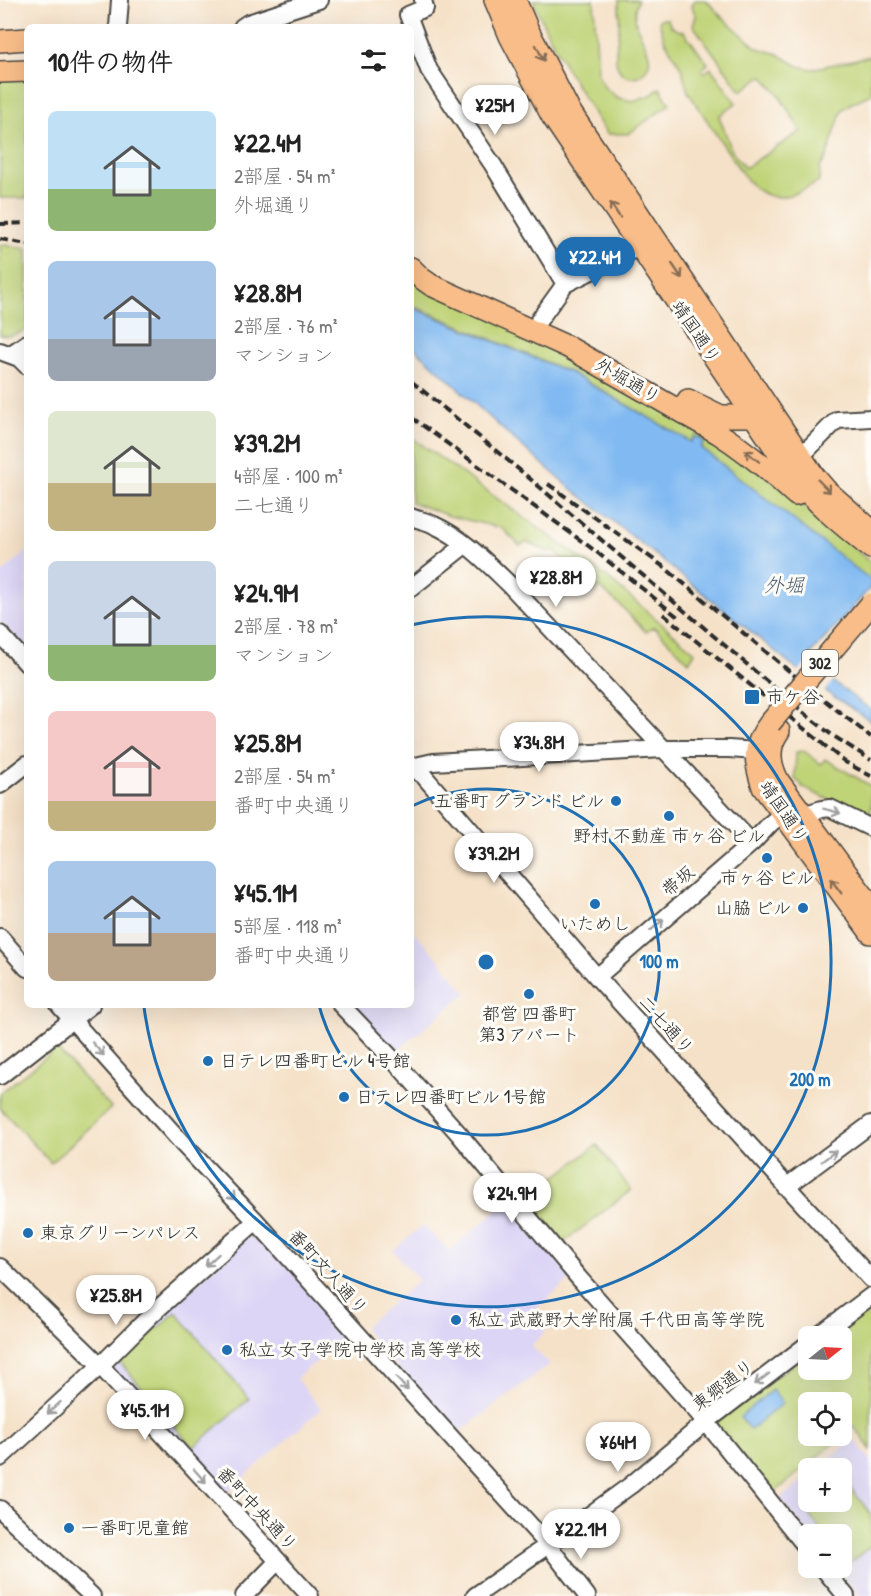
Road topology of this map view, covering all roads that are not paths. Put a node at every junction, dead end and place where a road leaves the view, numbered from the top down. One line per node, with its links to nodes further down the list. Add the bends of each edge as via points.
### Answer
1 (120, 0): 6 (street)
2 (319, 0): 7 (street)
3 (423, 0): 8 (street, via 425,8 408,15)
4 (495, 0): 14 (main road, 靖国通り, one-way to 4, via 552,116)
5 (515, 0): 24 (main road, 靖国通り, one-way to 24, via 569,110)
6 (118, 24)
7 (246, 24)
8 (411, 24)
9 (414, 31): 17 (street, via 429,70 493,165)
10 (24, 39): 11 (main road)
11 (0, 41)
12 (24, 71): 13 (main road)
13 (0, 72)
14 (639, 246): 17 (street); 22 (main road, 靖国通り)
15 (414, 255): 18 (main road, 外堀通り, via 438,278)
16 (414, 271): 26 (main road, 外堀通り, one-way to 16, via 802,501 741,447 718,433 568,347 431,285)
17 (565, 284): 18 (street)
18 (539, 321): 22 (main road, 外堀通り, via 720,416)
19 (24, 344): 20 (street)
20 (5, 353): 21 (street)
21 (24, 363)
22 (753, 416): 24 (main road, 外堀通り); 26 (main road, 靖国通り, via 792,473)
23 (871, 418): 25 (street, via 837,420)
24 (778, 422): 25 (main road, 靖国通り)
25 (801, 456): 28 (main road, 靖国通り, one-way to 28, via 826,490)
26 (832, 517): 30 (main road, 靖国通り)
27 (414, 518): 29 (street, via 433,524)
28 (871, 530)
29 (465, 545): 31 (street); 37 (street, via 509,584)
30 (871, 548)
31 (414, 586)
32 (871, 604): 36 (main road, 302, bridge)
33 (871, 623): 36 (main road, 302)
34 (0, 634): 35 (street)
35 (24, 661)
36 (769, 740): 37 (street, via 720,748); 42 (main road, 靖国通り, via 757,768 763,787)
37 (663, 749): 39 (street); 44 (street)
38 (24, 766): 41 (street)
39 (414, 766)
40 (414, 769): 49 (street, 二七通り)
41 (0, 785)
42 (789, 809): 43 (street, one-way to 43, via 806,814 830,808); 44 (street, 帯坂); 45 (main road, 靖国通り); 46 (main road, 靖国通り, one-way to 42)
43 (871, 828)
44 (752, 843): 49 (street, 帯坂, one-way to 44)
45 (871, 906)
46 (871, 933)
47 (0, 937): 48 (street)
48 (24, 965)
49 (597, 977): 56 (street, 二七通り)
50 (62, 1008): 53 (street, 番町文人通り)
51 (87, 1008): 53 (street)
52 (344, 1008): 64 (street, via 459,1134)
53 (72, 1020): 54 (street); 57 (street, 番町文人通り, one-way to 57)
54 (0, 1076)
55 (871, 1124): 56 (street, one-way to 55)
56 (786, 1187): 59 (street, 二七通り)
57 (256, 1221): 63 (street, one-way to 63); 68 (street, 番町文人通り, one-way to 68)
58 (0, 1267): 63 (street, 番町中央通り)
59 (871, 1280)
60 (871, 1296): 61 (street)
61 (831, 1326)
62 (798, 1352): 64 (street, 東郷通り, one-way to 64)
63 (100, 1366): 65 (street, one-way to 65); 69 (street, 番町中央通り, one-way to 69)
64 (705, 1422): 67 (street); 68 (street, 東郷通り, via 631,1485)
65 (0, 1458)
66 (0, 1509): 71 (street)
67 (798, 1537)
68 (548, 1545): 74 (street, 東郷通り); 75 (street, 番町文人通り)
69 (278, 1561): 72 (street); 73 (street, 番町中央通り)
70 (831, 1578): 76 (street)
71 (92, 1596)
72 (244, 1596)
73 (310, 1596)
74 (474, 1596)
75 (587, 1596)
76 (846, 1596)

